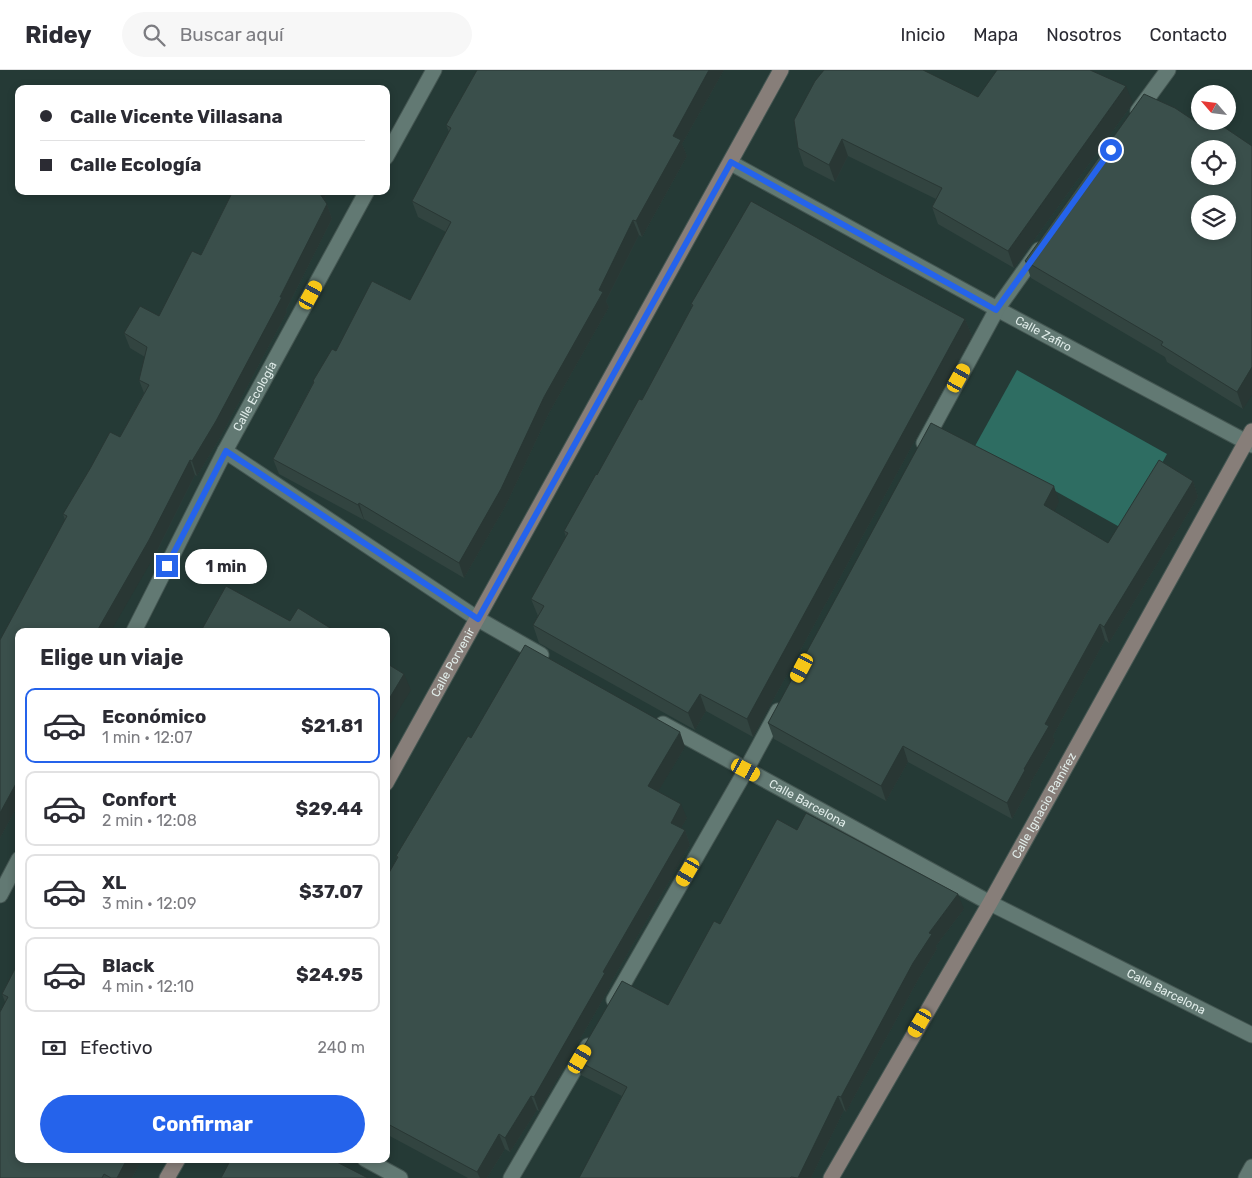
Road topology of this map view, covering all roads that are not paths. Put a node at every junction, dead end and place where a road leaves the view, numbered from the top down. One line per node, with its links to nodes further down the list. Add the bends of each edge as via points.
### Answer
1 (434, 70): 5 (street)
2 (781, 70): 6 (street, Calle Porvenir)
3 (1168, 70): 4 (street)
4 (1128, 126)
5 (390, 150)
6 (731, 162): 9 (street, Calle Zafiro); 13 (street, Calle Porvenir)
7 (365, 195): 11 (street, Calle Ecología)
8 (1048, 238): 9 (street)
9 (996, 310): 10 (street, Calle Zafiro); 12 (street)
10 (1250, 439): 22 (street, Calle Ignacio Ramírez)
11 (226, 451): 13 (street); 14 (street, Calle Ecología)
12 (916, 457)
13 (478, 619): 15 (street); 19 (street, Calle Porvenir)
14 (136, 628)
15 (556, 663)
16 (784, 701): 18 (street)
17 (651, 717): 18 (street, Calle Barcelona)
18 (746, 770): 22 (street, Calle Barcelona); 23 (street)
19 (390, 776)
20 (15, 866): 21 (street)
21 (0, 896)
22 (990, 903): 25 (street, Calle Barcelona); 32 (street, Calle Ignacio Ramírez)
23 (604, 1017)
24 (594, 1034): 31 (street)
25 (1252, 1035)
26 (176, 1163): 29 (street)
27 (372, 1163): 30 (street)
28 (1252, 1166): 33 (street)
29 (167, 1178)
30 (400, 1178)
31 (511, 1178)
32 (832, 1178)
33 (1246, 1178)

